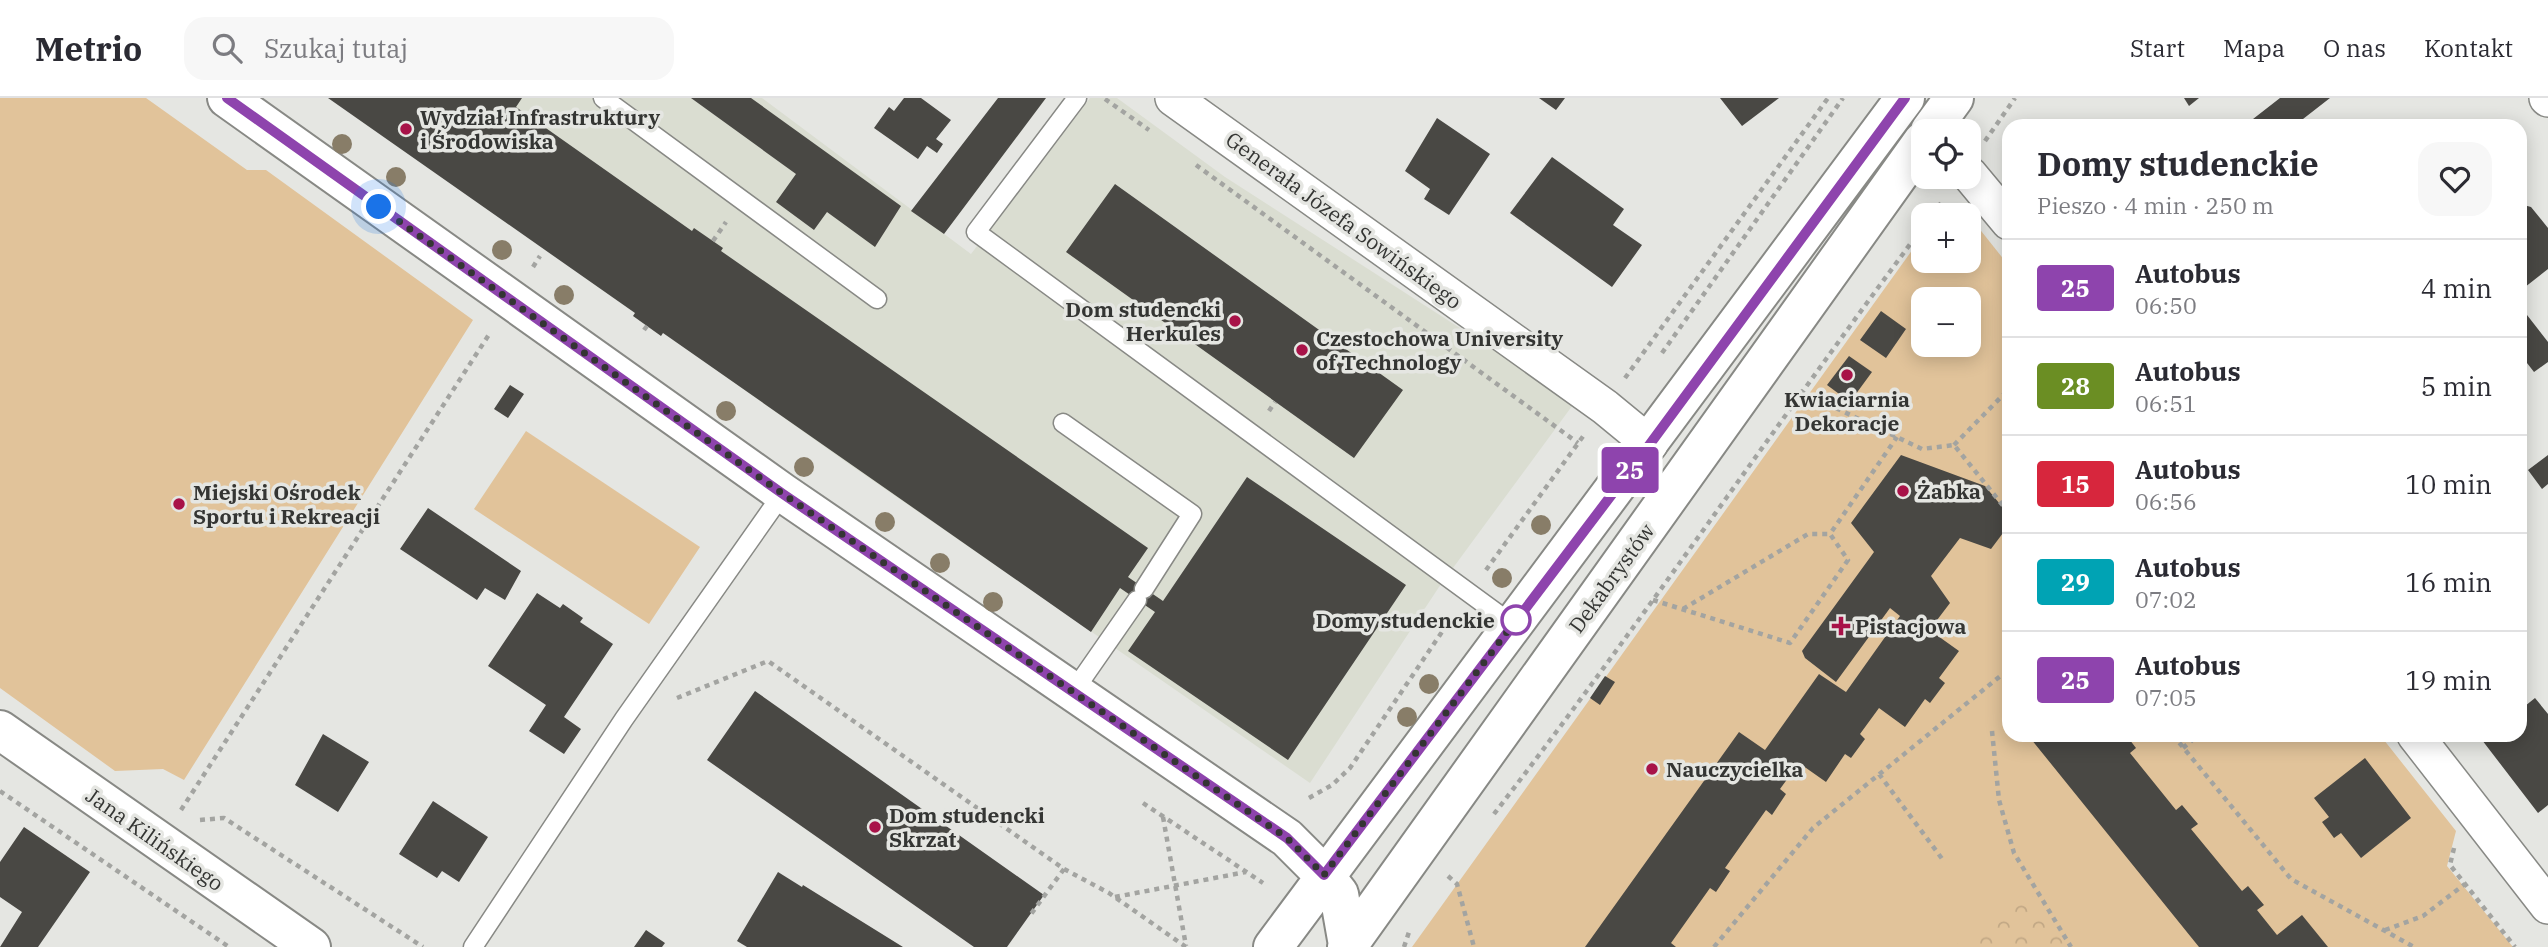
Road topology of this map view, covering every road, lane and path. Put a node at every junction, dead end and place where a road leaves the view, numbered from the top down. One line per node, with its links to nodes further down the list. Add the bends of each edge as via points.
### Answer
1 (227, 98): 19 (street)
2 (603, 98): 18 (lane)
3 (1077, 98): 34 (lane, via 976,232)
4 (1104, 98): 10 (path)
5 (1172, 98): 27 (street, Generała Józefa Sowińskiego, via 1605,407)
6 (1828, 98): 21 (path)
7 (1843, 98): 20 (path)
8 (1905, 98): 27 (street)
9 (2015, 98): 11 (path)
10 (1150, 131)
11 (1984, 142)
12 (1911, 151): 65 (street, Dekabrystów)
13 (1195, 164): 26 (path)
14 (1981, 188): 15 (street)
15 (2002, 214)
16 (1911, 243): 22 (path)
17 (540, 256): 19 (path)
18 (877, 299)
19 (510, 301): 29 (street); 51 (path)
20 (1659, 357)
21 (1617, 389)
22 (1800, 391): 25 (path); 32 (path)
23 (2002, 396): 28 (path)
24 (1063, 423): 36 (lane, via 1192,514)
25 (1897, 437): 28 (path, via 1922,449); 31 (path)
26 (1578, 443)
27 (1650, 444): 34 (street)
28 (1954, 445): 30 (path)
29 (783, 494): 36 (street); 37 (lane)
30 (2002, 504)
31 (1829, 534): 33 (path, via 1808,534); 33 (path, via 1848,560 1790,643)
32 (1653, 600): 33 (path); 50 (path)
33 (1683, 610)
34 (1513, 625): 55 (street)
35 (2002, 675): 45 (path)
36 (1073, 692): 55 (street, via 1287,838)
37 (624, 719): 53 (path, via 768,661); 69 (lane)
38 (0, 730): 51 (street, Jana Kilińskiego)
39 (1992, 731): 75 (path, via 1999,800 2014,853)
40 (2178, 742): 43 (path)
41 (2190, 742): 43 (path)
42 (2420, 742): 61 (street)
43 (2183, 748): 64 (path, via 2291,880)
44 (1350, 768): 47 (path)
45 (1879, 774): 52 (path); 74 (path, via 1813,828)
46 (0, 791): 66 (path)
47 (1309, 798)
48 (1143, 803): 49 (path)
49 (1163, 816): 54 (path); 59 (path)
50 (1485, 826)
51 (167, 833): 67 (street, Jana Kilińskiego); 68 (path, via 225,818)
52 (1944, 860)
53 (1064, 869): 60 (path); 62 (path)
54 (1246, 872): 57 (path); 59 (path)
55 (1324, 875): 65 (street, via 1339,894); 71 (street)
56 (1448, 876): 73 (path, via 1457,884)
57 (1263, 883)
58 (2466, 884): 64 (path, via 2423,915)
59 (1175, 886): 60 (path); 70 (path)
60 (1114, 897): 70 (path)
61 (2548, 905)
62 (1031, 914)
63 (1410, 928): 72 (path)
64 (2384, 931): 76 (path)
65 (1347, 946)
66 (229, 947)
67 (311, 947)
68 (423, 947)
69 (473, 947)
70 (1186, 947)
71 (1273, 947)
72 (1404, 947)
73 (1474, 947)
74 (1715, 947)
75 (2071, 947)
76 (2414, 947)

